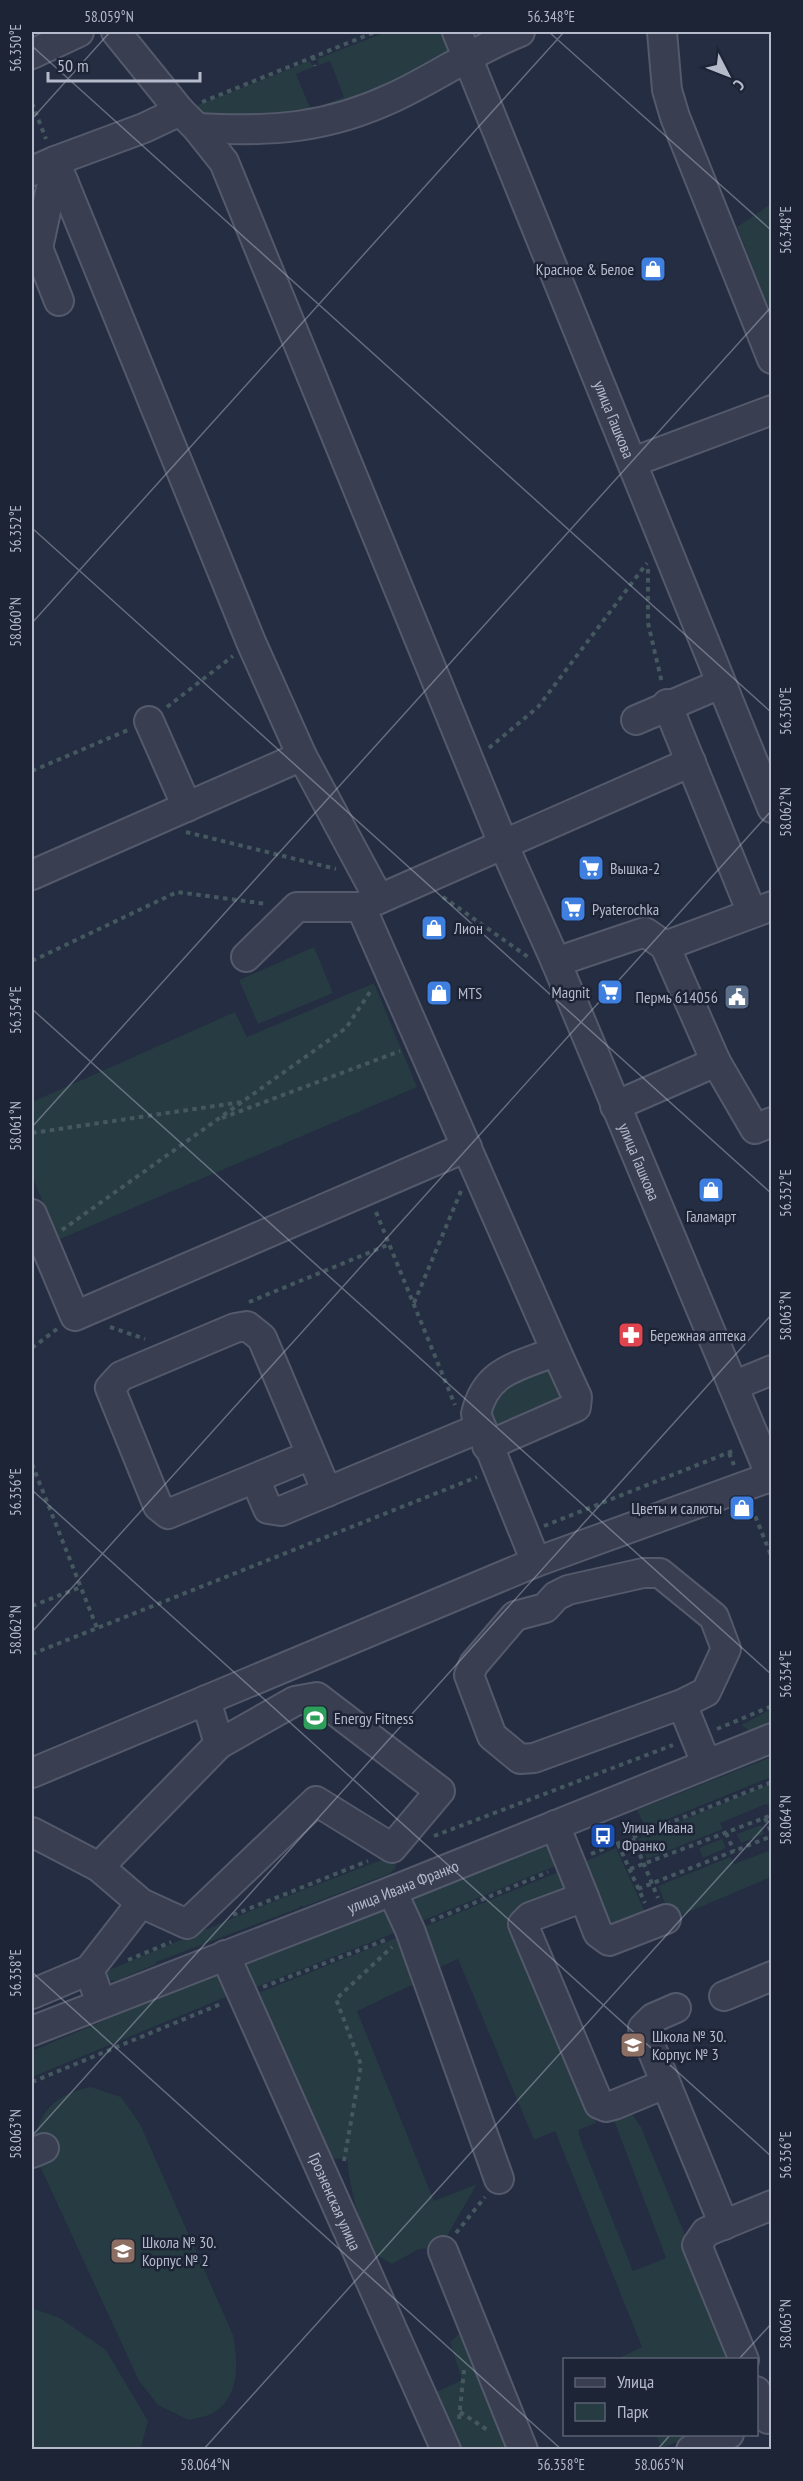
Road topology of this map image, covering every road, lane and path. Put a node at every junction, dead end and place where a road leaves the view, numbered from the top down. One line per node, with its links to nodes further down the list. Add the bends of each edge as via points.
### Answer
1 (79, 32): 7 (street)
2 (116, 32): 12 (street, улица Гашкова)
3 (375, 32): 8 (path)
4 (457, 32): 9 (street, улица Гашкова)
5 (520, 32): 9 (street)
6 (662, 32): 16 (street, via 667,90 675,117)
7 (32, 54)
8 (313, 56): 10 (path); 12 (path)
9 (469, 58): 12 (street, via 393,98 322,123 258,131); 18 (street, улица Гашкова)
10 (315, 66)
11 (32, 103): 13 (path)
12 (188, 119): 13 (street, via 144,128); 27 (street, улица Гашкова, via 224,162)
13 (50, 171): 14 (street, via 51,188); 20 (street)
14 (35, 249): 15 (street)
15 (59, 301)
16 (771, 359)
17 (771, 410): 18 (street)
18 (633, 462): 19 (street, улица Гашкова)
19 (656, 551): 21 (street, улица Гашкова); 22 (path, via 648,623); 27 (path, via 538,707)
20 (252, 642): 24 (path); 25 (street)
21 (720, 684): 22 (street); 29 (street, улица Гашкова)
22 (667, 704): 23 (street); 26 (street)
23 (636, 720)
24 (149, 721): 28 (path); 30 (street)
25 (302, 756): 30 (street); 34 (street)
26 (691, 762): 31 (street); 36 (street)
27 (470, 764): 31 (street, улица Гашкова)
28 (32, 771)
29 (771, 808)
30 (184, 819): 32 (street); 34 (path)
31 (504, 846): 33 (street); 39 (street, улица Гашкова)
32 (32, 875)
33 (420, 881): 34 (street); 39 (path)
34 (369, 894): 35 (street); 41 (street)
35 (297, 907): 38 (street); 40 (path, via 177,892)
36 (762, 910): 37 (street)
37 (665, 946): 39 (street, via 645,932); 43 (street)
38 (246, 957)
39 (543, 960): 45 (street, улица Гашкова)
40 (32, 961)
41 (387, 966): 42 (street); 44 (path, via 346,1028)
42 (421, 1044): 46 (path); 49 (street)
43 (716, 1062): 45 (street); 47 (street, via 755,1129)
44 (243, 1102): 46 (path); 48 (path)
45 (615, 1106): 58 (street, улица Гашкова)
46 (216, 1120): 52 (path)
47 (771, 1122)
48 (32, 1133)
49 (470, 1154): 50 (street); 53 (path); 56 (street)
50 (368, 1190): 53 (path); 54 (street)
51 (32, 1214): 52 (street)
52 (44, 1243): 54 (street)
53 (414, 1304): 60 (path)
54 (75, 1316): 55 (path)
55 (32, 1348)
56 (556, 1351): 60 (street, via 498,1375 487,1385 476,1414); 60 (street, via 577,1397 576,1407)
57 (771, 1370): 58 (street)
58 (734, 1386): 59 (street, улица Гашкова)
59 (756, 1442): 63 (street, улица Гашкова); 66 (path)
60 (483, 1444): 65 (street); 66 (street); 70 (path)
61 (311, 1455): 64 (street); 64 (street, via 262,1338 247,1326 121,1376 110,1388 162,1511 175,1512); 65 (street)
62 (32, 1464): 68 (path)
63 (771, 1478): 67 (street)
64 (255, 1479): 65 (street, via 265,1505 274,1512)
65 (327, 1492)
66 (524, 1534): 67 (street)
67 (536, 1562): 72 (street)
68 (81, 1587): 69 (path); 70 (path)
69 (32, 1606)
70 (97, 1628): 71 (path)
71 (32, 1654)
72 (207, 1700): 75 (street); 77 (street)
73 (682, 1704): 73 (street, via 527,1760 513,1755 492,1736 470,1675 474,1664 515,1616 545,1608 568,1590 652,1571 668,1578 714,1617 726,1649 706,1692); 76 (street)
74 (771, 1738): 76 (street, улица Ивана Франко)
75 (219, 1744): 86 (street, via 295,1701 317,1697 440,1791); 89 (street)
76 (706, 1763): 80 (street, улица Ивана Франко)
77 (32, 1773)
78 (771, 1815): 79 (path)
79 (765, 1818): 82 (path); 83 (path)
80 (555, 1825): 92 (street, улица Ивана Франко); 94 (street)
81 (32, 1832): 89 (street)
82 (726, 1833): 87 (path); 88 (path)
83 (771, 1835): 87 (path)
84 (633, 1838): 88 (path)
85 (618, 1844): 90 (path)
86 (392, 1848): 92 (street); 95 (street, via 316,1801 187,1924)
87 (734, 1851): 91 (path)
88 (644, 1864): 90 (path); 91 (path)
89 (99, 1867): 95 (street)
90 (630, 1869): 93 (path)
91 (652, 1884): 93 (path); 96 (path)
92 (401, 1888): 97 (street); 98 (street, улица Ивана Франко)
93 (638, 1889): 96 (path)
94 (584, 1897): 96 (street, via 598,1933 609,1941); 106 (street, via 530,1917 523,1924 594,2098 606,2107)
95 (141, 1903): 99 (street)
96 (660, 1922)
97 (410, 1930): 107 (path, via 336,1999 361,2065); 108 (street)
98 (225, 1954): 103 (street, улица Ивана Франко); 120 (street, Грозненская улица)
99 (89, 1970): 101 (street); 103 (street)
100 (771, 1976): 102 (street)
101 (32, 1994)
102 (724, 1996)
103 (101, 2003): 105 (street, улица Ивана Франко)
104 (676, 2008): 106 (street, via 653,2018 643,2028)
105 (32, 2031)
106 (665, 2084): 110 (street)
107 (342, 2170)
108 (500, 2179): 111 (path)
109 (771, 2205): 110 (street)
110 (724, 2225): 112 (street, via 706,2232 697,2245)
111 (443, 2251): 121 (street)
112 (743, 2358)
113 (464, 2362): 115 (path)
114 (758, 2397): 116 (street)
115 (459, 2411): 117 (path); 118 (path)
116 (765, 2420)
117 (459, 2424)
118 (491, 2433)
119 (724, 2436): 122 (street)
120 (446, 2450)
121 (523, 2450)
122 (691, 2450)

